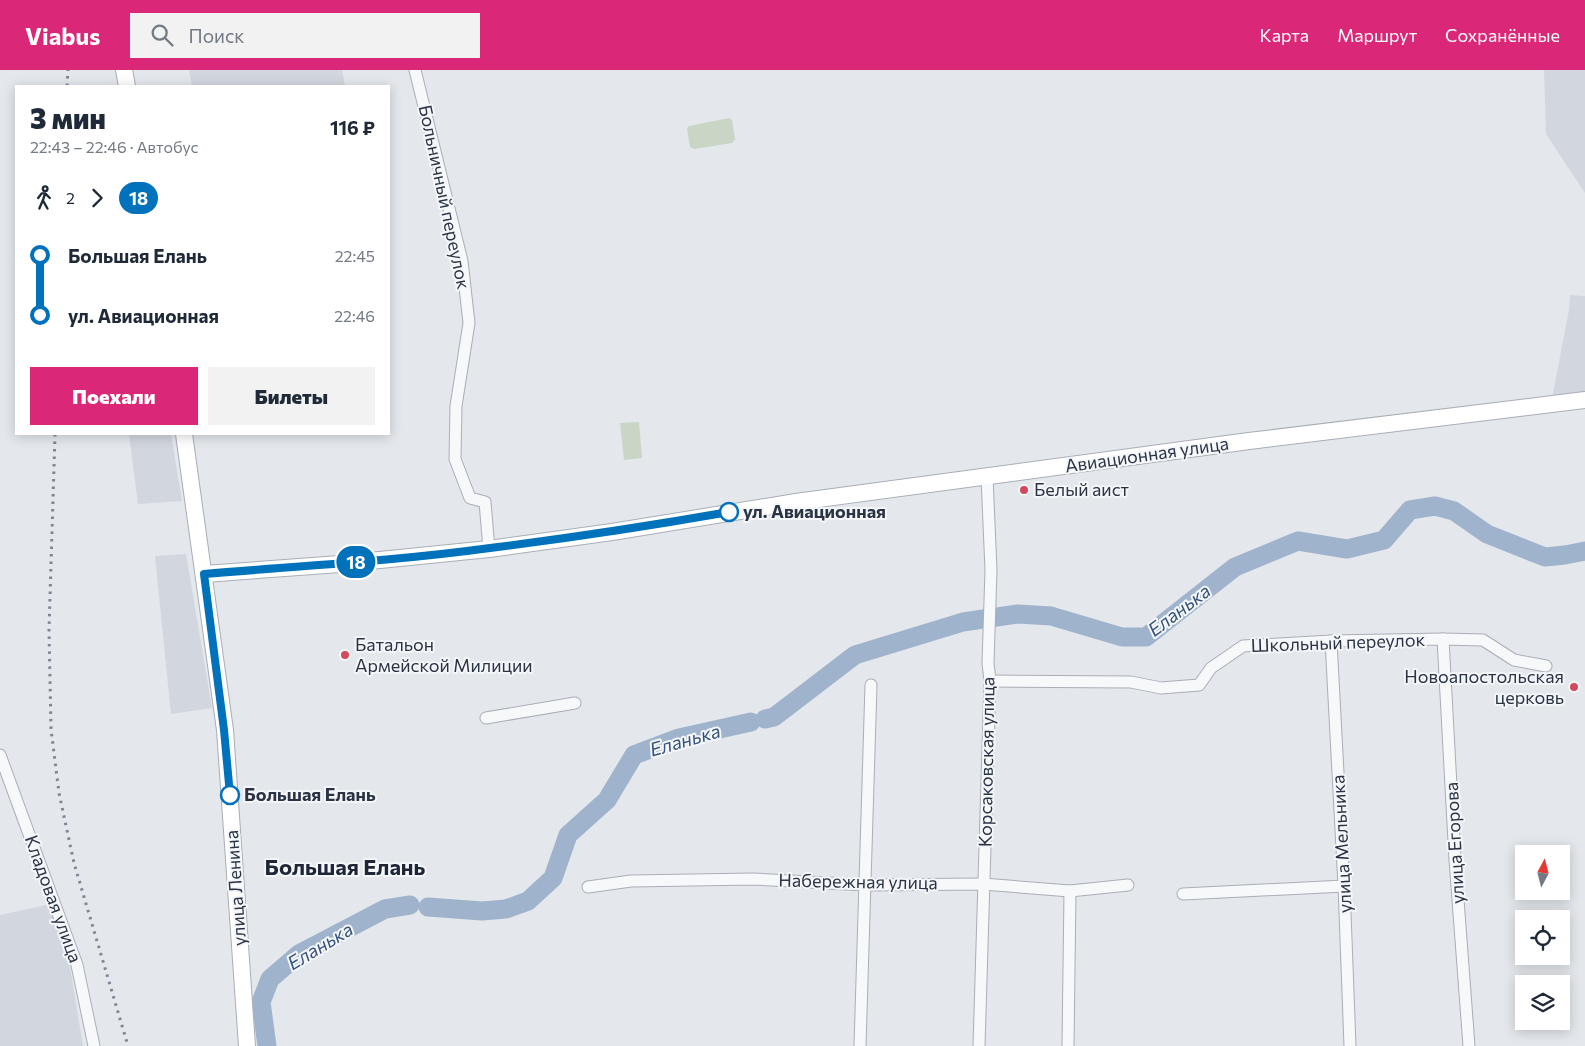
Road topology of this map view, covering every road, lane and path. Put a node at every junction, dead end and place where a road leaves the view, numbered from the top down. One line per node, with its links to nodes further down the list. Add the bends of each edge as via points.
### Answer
1 (124, 70): 3 (street)
2 (415, 70): 7 (street, Больничный переулок, via 462,261 469,323 456,406 455,459 470,498 485,502)
3 (127, 85)
4 (1585, 400): 6 (street, Авиационная улица)
5 (184, 435): 8 (street, улица Ленина)
6 (986, 477): 7 (street, Авиационная улица); 12 (street, Корсаковская улица, via 991,583)
7 (489, 549): 8 (street, Авиационная улица)
8 (204, 574): 25 (street, улица Ленина, via 225,735)
9 (1443, 639): 10 (street, Школьный переулок); 11 (street, Школьный переулок, via 1483,640 1514,660); 30 (street, улица Егорова)
10 (1332, 641): 12 (street, Школьный переулок, via 1243,646 1211,668 1199,685 1161,688 1131,682); 20 (street, улица Мельника)
11 (1546, 666)
12 (990, 681): 17 (street, Корсаковская улица)
13 (871, 686): 18 (street)
14 (575, 703): 15 (street)
15 (486, 718)
16 (0, 755): 24 (street, Кладовая улица, via 77,965)
17 (983, 884): 18 (street, Набережная улица); 22 (street, Набережная улица); 27 (street, Корсаковская улица)
18 (864, 885): 21 (street, Набережная улица, via 753,879 631,881); 26 (street)
19 (1128, 885): 22 (street, Набережная улица)
20 (1344, 886): 23 (street); 29 (street, улица Мельника)
21 (588, 887)
22 (1070, 891): 28 (street)
23 (1183, 894)
24 (94, 1046)
25 (247, 1046)
26 (860, 1046)
27 (978, 1046)
28 (1068, 1046)
29 (1350, 1046)
30 (1469, 1046)

